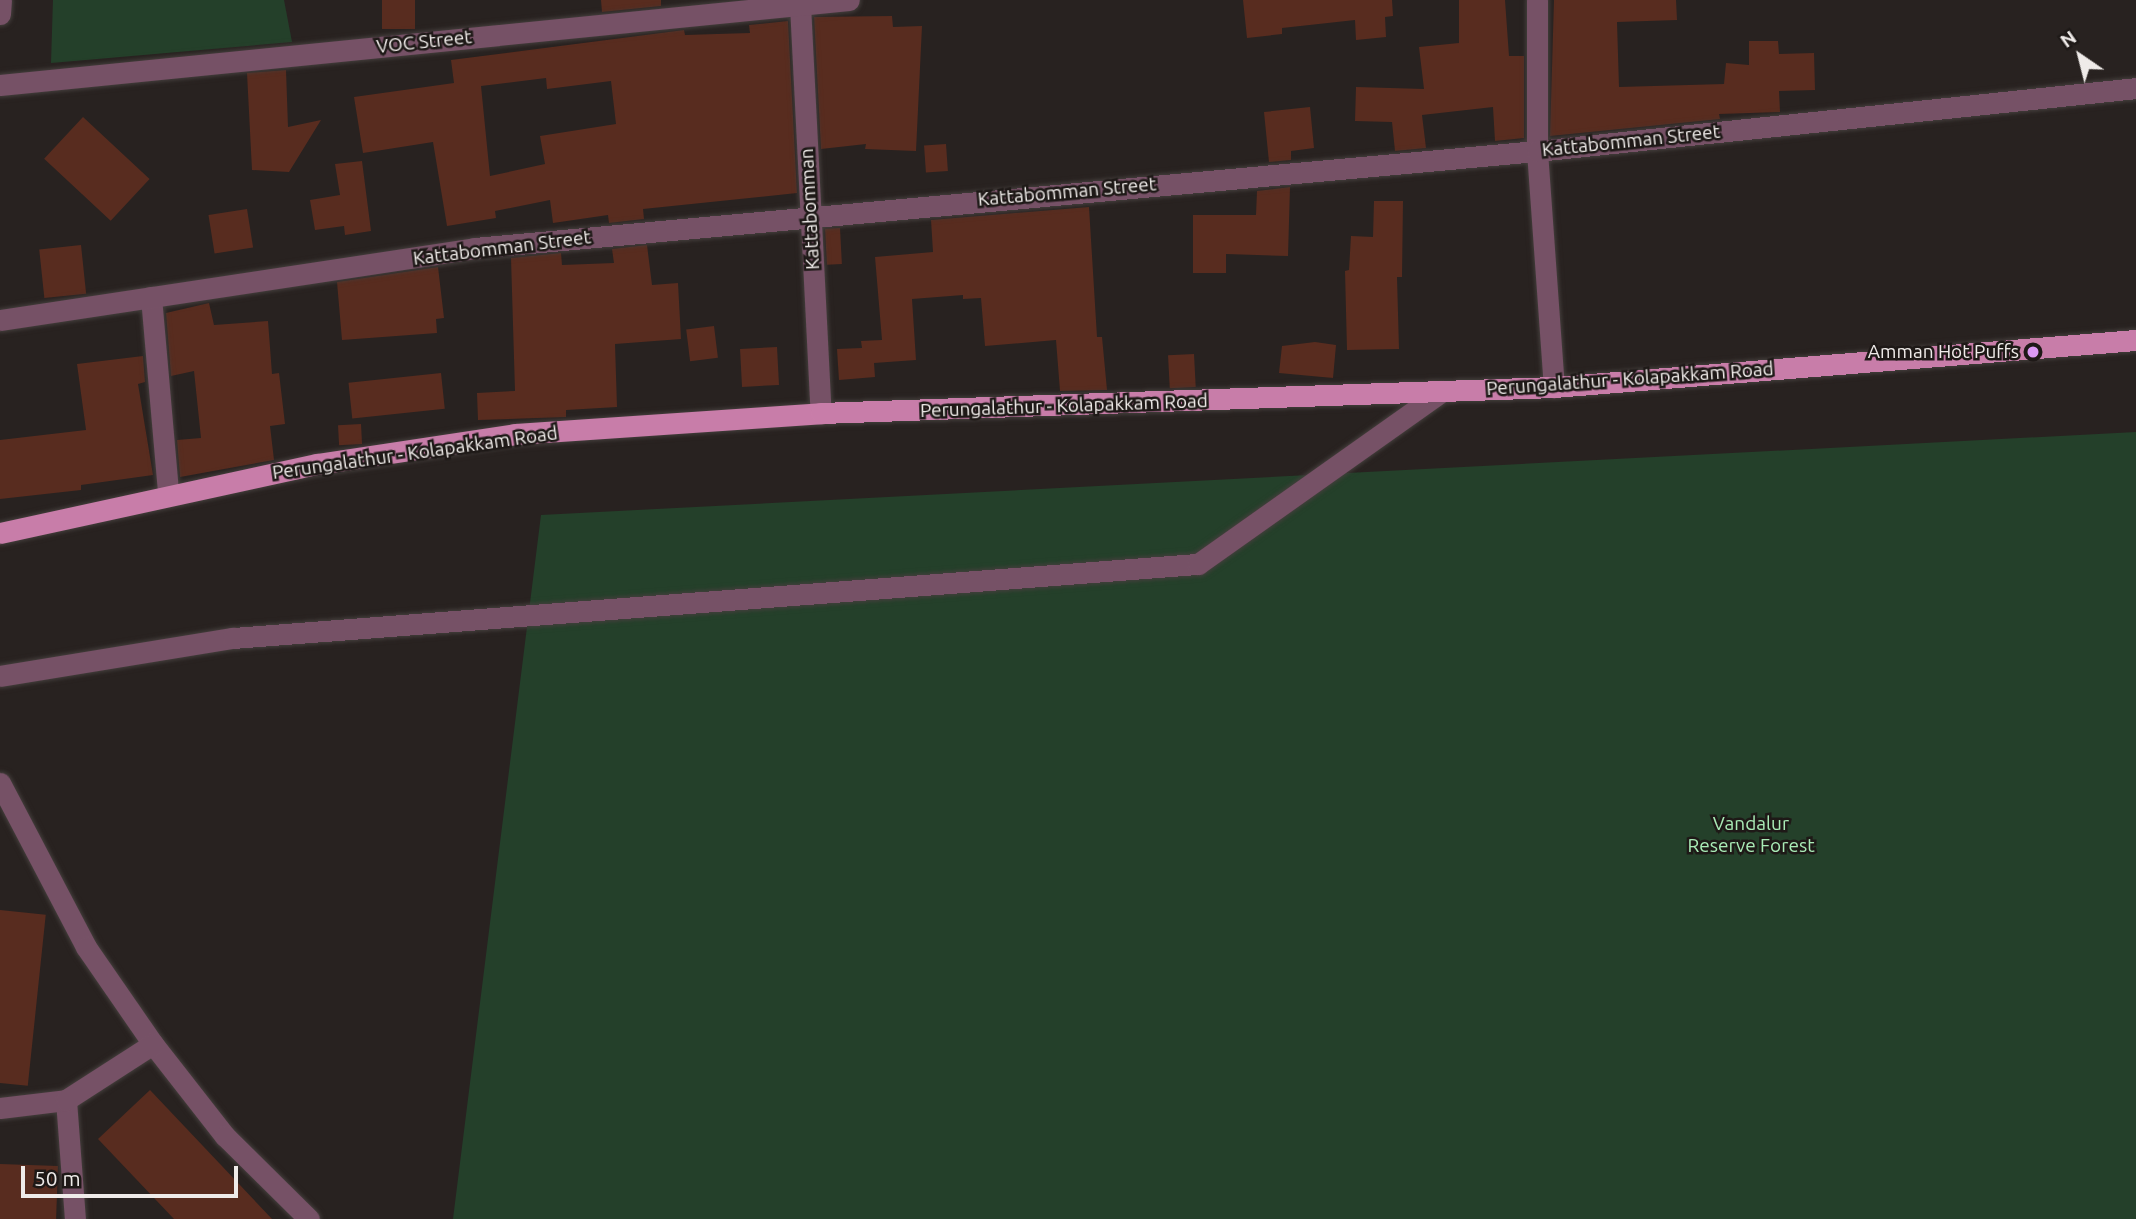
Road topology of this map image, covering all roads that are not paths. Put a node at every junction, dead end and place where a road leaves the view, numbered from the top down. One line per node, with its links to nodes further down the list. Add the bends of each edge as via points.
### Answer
1 (1, 0): 5 (street)
2 (849, 0): 4 (street, VOC Street)
3 (1536, 0): 8 (street)
4 (800, 5): 6 (street, VOC Street); 9 (street, Kattabomman)
5 (0, 15)
6 (0, 85)
7 (2136, 88): 8 (street, Kattabomman Street)
8 (1537, 151): 9 (street, Kattabomman Street); 13 (street)
9 (811, 216): 10 (street, Kattabomman Street, via 475,248); 15 (street, Kattabomman)
10 (151, 297): 11 (street, Kattabomman Street); 16 (street)
11 (0, 320)
12 (2136, 340): 13 (main road, Perungalathur - Kolapakkam Road)
13 (1554, 387): 14 (main road, Perungalathur - Kolapakkam Road)
14 (1442, 391): 15 (main road, Perungalathur - Kolapakkam Road); 18 (street, via 1198,564 233,638)
15 (821, 413): 16 (main road, Perungalathur - Kolapakkam Road, via 514,434)
16 (167, 493): 17 (main road, Perungalathur - Kolapakkam Road)
17 (0, 533)
18 (0, 676)
19 (0, 783): 20 (street, via 86,947)
20 (153, 1044): 21 (street); 24 (street, via 225,1136)
21 (66, 1100): 22 (street); 23 (street)
22 (0, 1108)
23 (75, 1219)
24 (309, 1219)

